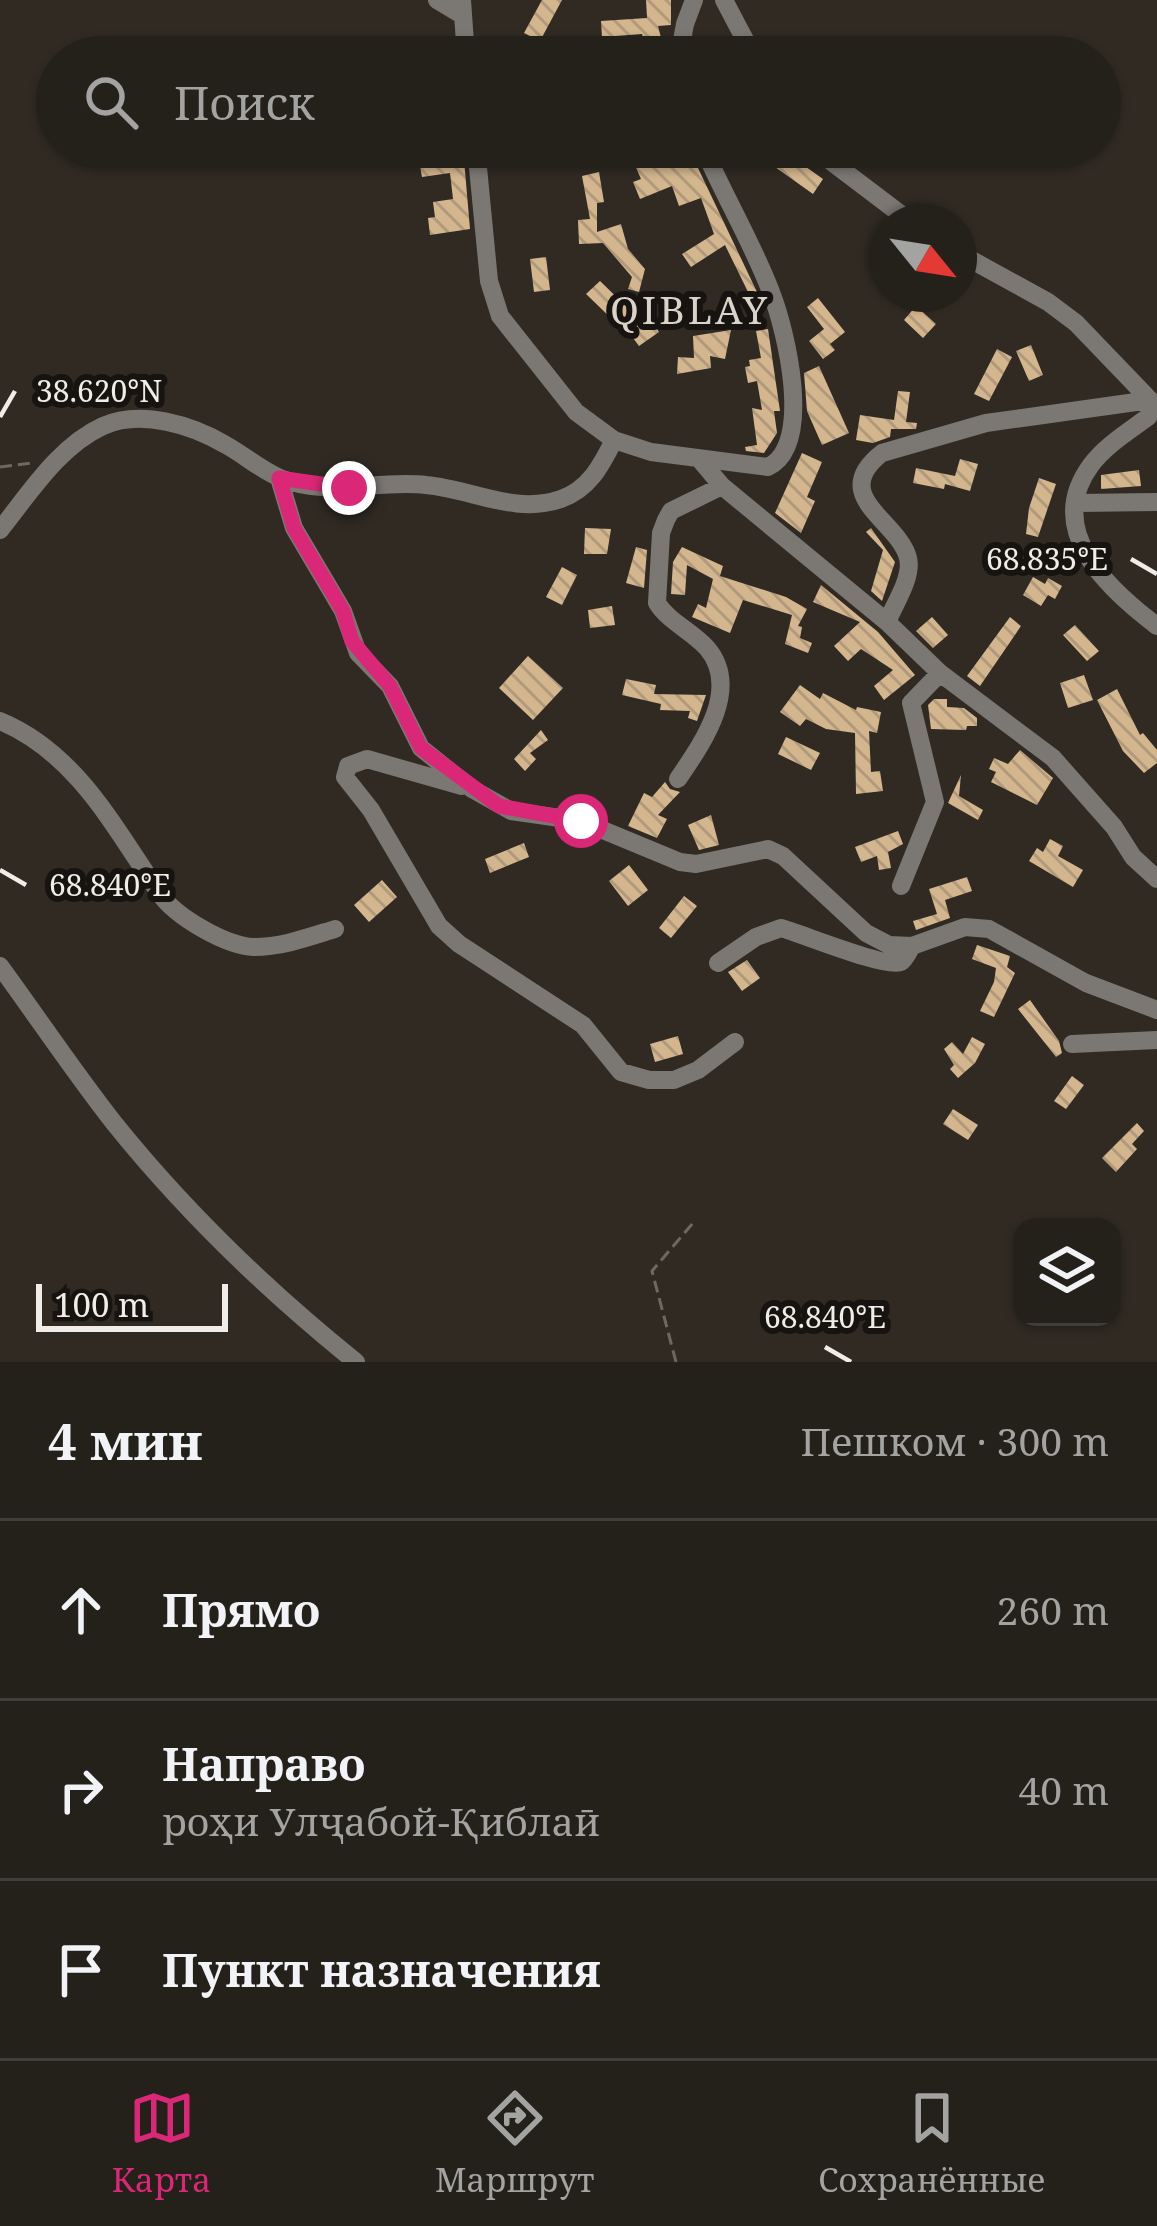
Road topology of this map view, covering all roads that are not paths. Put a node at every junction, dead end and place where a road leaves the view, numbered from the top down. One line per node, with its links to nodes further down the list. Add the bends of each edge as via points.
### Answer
1 (694, 0): 5 (street)
2 (724, 0): 6 (street)
3 (438, 1): 4 (street)
4 (462, 8)
5 (683, 36)
6 (743, 36)
7 (478, 168): 13 (street, via 500,316 576,412)
8 (713, 168): 14 (street, via 771,291 793,409 778,462)
9 (840, 168): 10 (street)
10 (887, 204)
11 (977, 263): 12 (street, via 1076,323)
12 (1150, 400): 18 (street, via 1148,417 1094,461); 20 (street, via 986,424 882,453 862,488 909,567)
13 (614, 440): 14 (street); 15 (street, via 585,487 543,505 426,484 349,488)
14 (701, 461): 16 (street)
15 (279, 478): 19 (street, via 197,431 130,420 104,426 58,460); 25 (street, via 294,528 358,653 390,686 421,748)
16 (722, 486): 20 (street); 24 (street, via 671,511 661,533 656,603 708,649 719,672 714,718)
17 (1157, 502): 18 (street)
18 (1076, 503): 21 (street, via 1074,528 1095,572)
19 (0, 530)
20 (887, 622): 22 (street)
21 (1157, 626)
22 (940, 674): 26 (street, via 1053,758); 27 (street, via 910,703 935,802)
23 (0, 721): 28 (street, via 57,756 126,839 160,896 200,925 252,947)
24 (678, 779)
25 (472, 789): 29 (street, via 511,811 602,827 680,862 768,849 866,934); 34 (street, via 367,759 348,766 345,777 440,926 583,1025 621,1072 674,1080)
26 (1157, 879)
27 (901, 886)
28 (335, 929)
29 (912, 946): 30 (street, via 894,963 781,928); 32 (street, via 965,927 989,929 1086,983)
30 (718, 963)
31 (0, 966): 36 (street, via 149,1162 301,1318)
32 (1157, 1010)
33 (1157, 1040): 35 (street)
34 (736, 1042)
35 (1072, 1045)
36 (356, 1362)

